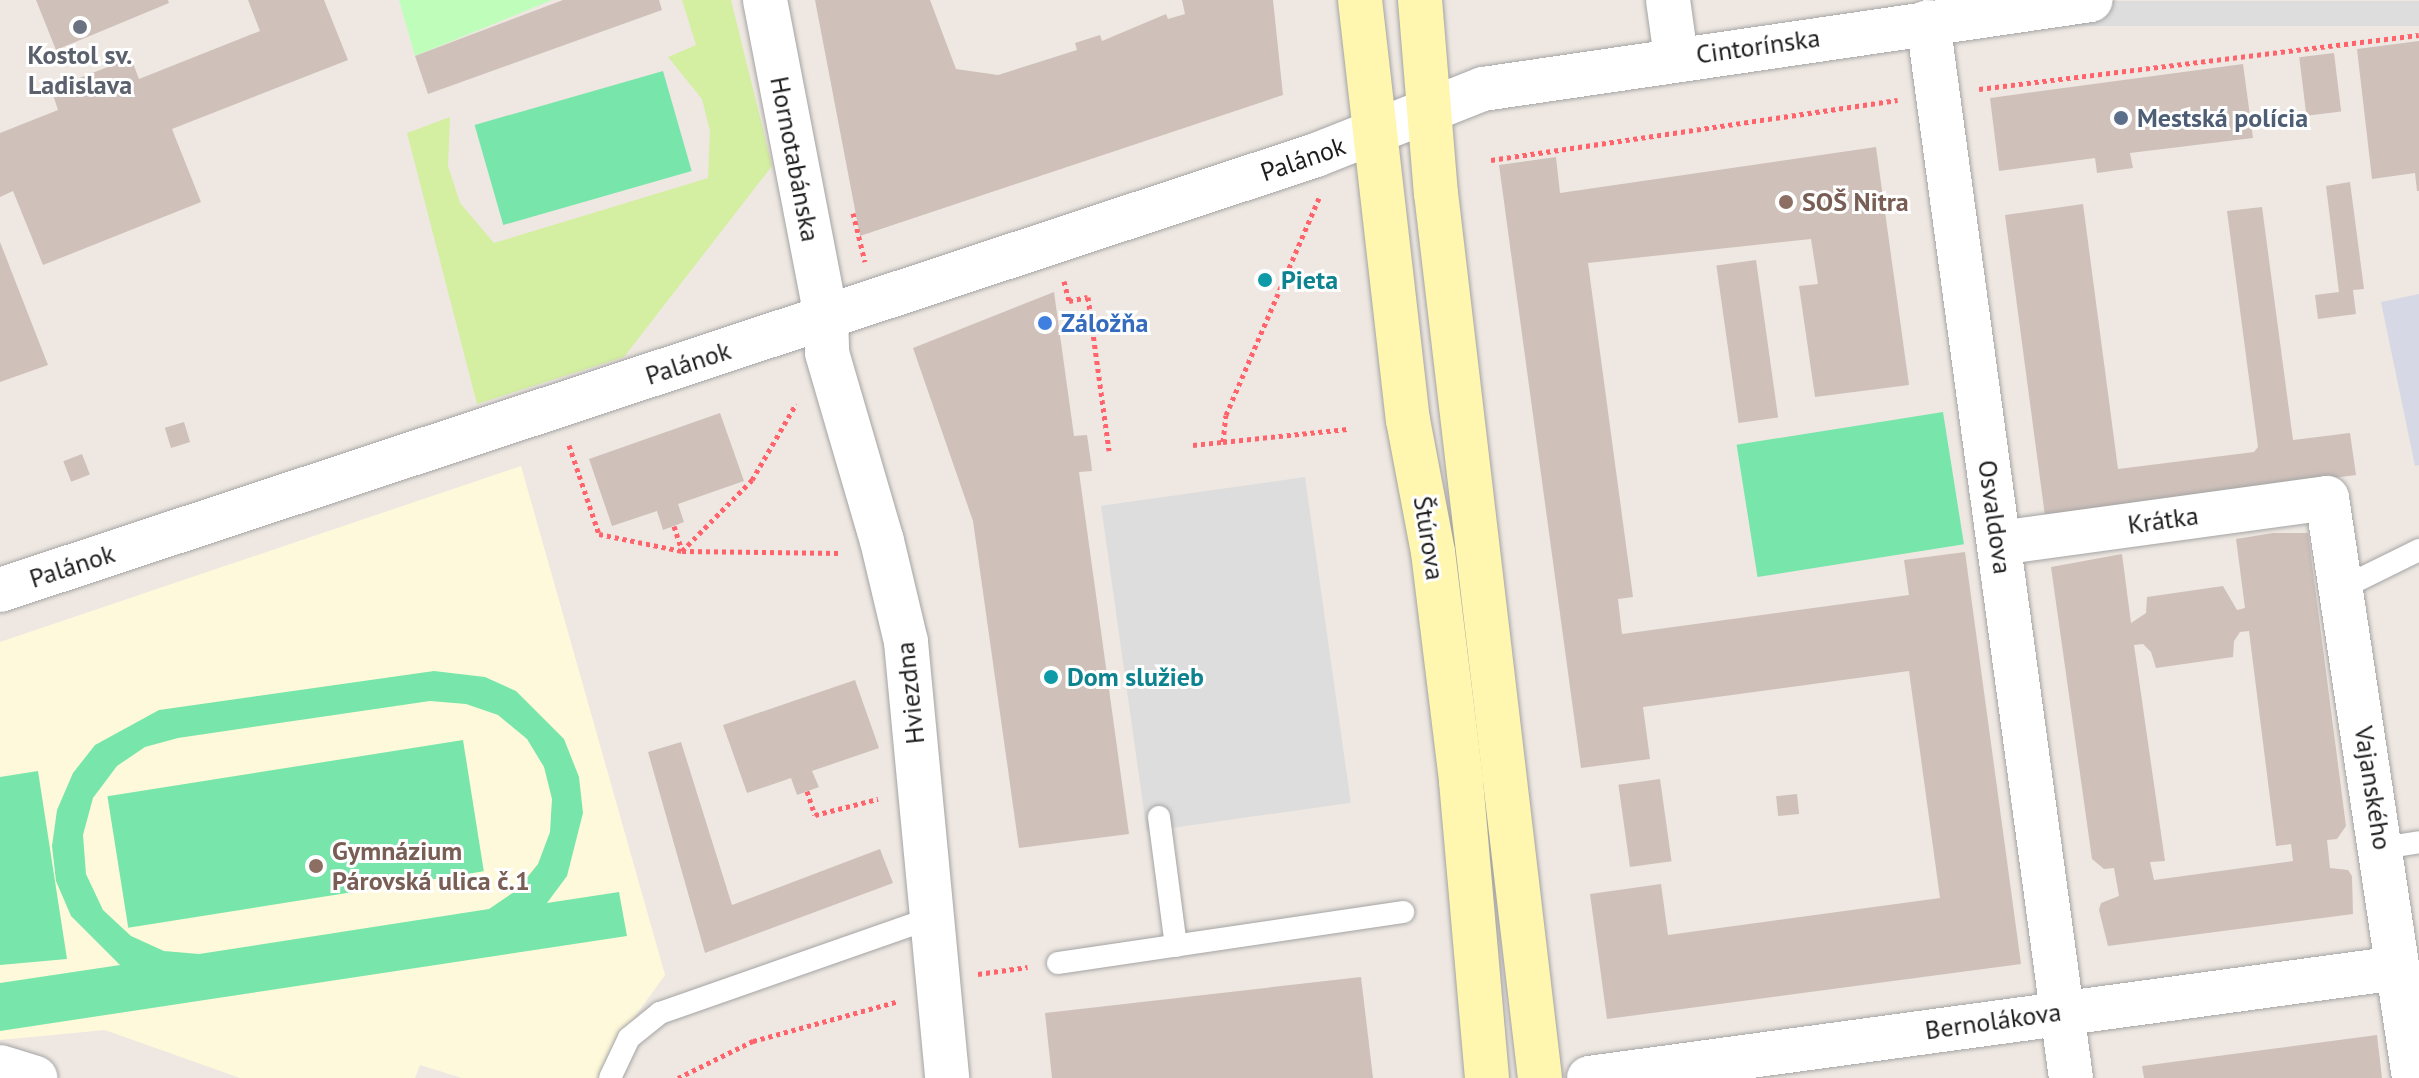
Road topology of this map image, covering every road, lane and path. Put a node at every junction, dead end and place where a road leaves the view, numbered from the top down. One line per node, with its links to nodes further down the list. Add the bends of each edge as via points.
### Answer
1 (765, 0): 12 (street, Hornotabánska)
2 (1360, 0): 9 (main road, Štúrova)
3 (1420, 0): 8 (main road, Štúrova)
4 (1668, 0): 7 (street)
5 (2091, 0): 6 (street, Cintorínska)
6 (1928, 22): 7 (street, Cintorínska); 21 (street, Osvaldova)
7 (1676, 57): 8 (street, Cintorínska, via 1483,89)
8 (1428, 106): 9 (street, Cintorínska); 43 (main road, Štúrova)
9 (1374, 134): 12 (street, Palánok); 42 (main road, Štúrova, via 1408,420 1433,552 1459,766)
10 (1321, 194): 15 (path, via 1226,415)
11 (1063, 273): 17 (path, via 1069,301 1088,297)
12 (826, 335): 20 (street, Hviezdna); 23 (path, via 752,480); 25 (street, Palánok)
13 (1347, 429): 15 (path)
14 (567, 440): 23 (path, via 599,534)
15 (1223, 442): 16 (path)
16 (1193, 445)
17 (1109, 451)
18 (2327, 498): 21 (street, Krátka); 24 (street, Vajanského)
19 (674, 526): 23 (path)
20 (882, 541): 23 (path, via 839,554); 26 (street, Hviezdna, via 906,642)
21 (1999, 543): 36 (street, Osvaldova)
22 (2419, 550): 24 (lane)
23 (682, 551)
24 (2342, 588): 29 (street, Vajanského)
25 (0, 590)
26 (920, 788): 27 (path, via 815,815); 31 (street, Hviezdna)
27 (807, 791)
28 (1159, 817): 32 (lane)
29 (2401, 845): 34 (street, Vajanského)
30 (1403, 912): 32 (lane)
31 (932, 918): 35 (street, Hviezdna); 39 (lane, via 660,1013 629,1038)
32 (1176, 946): 33 (lane)
33 (1058, 963)
34 (2397, 968): 36 (street, Bernolákova); 46 (street, Vajanského)
35 (938, 990): 40 (path, via 753,1041); 41 (street, Hviezdna)
36 (2063, 1012): 44 (street, Bernolákova); 45 (street, Osvaldova)
37 (0, 1067): 38 (street)
38 (35, 1078)
39 (610, 1078)
40 (678, 1078)
41 (947, 1078)
42 (1487, 1078)
43 (1540, 1078)
44 (1589, 1078)
45 (2071, 1078)
46 (2414, 1078)

